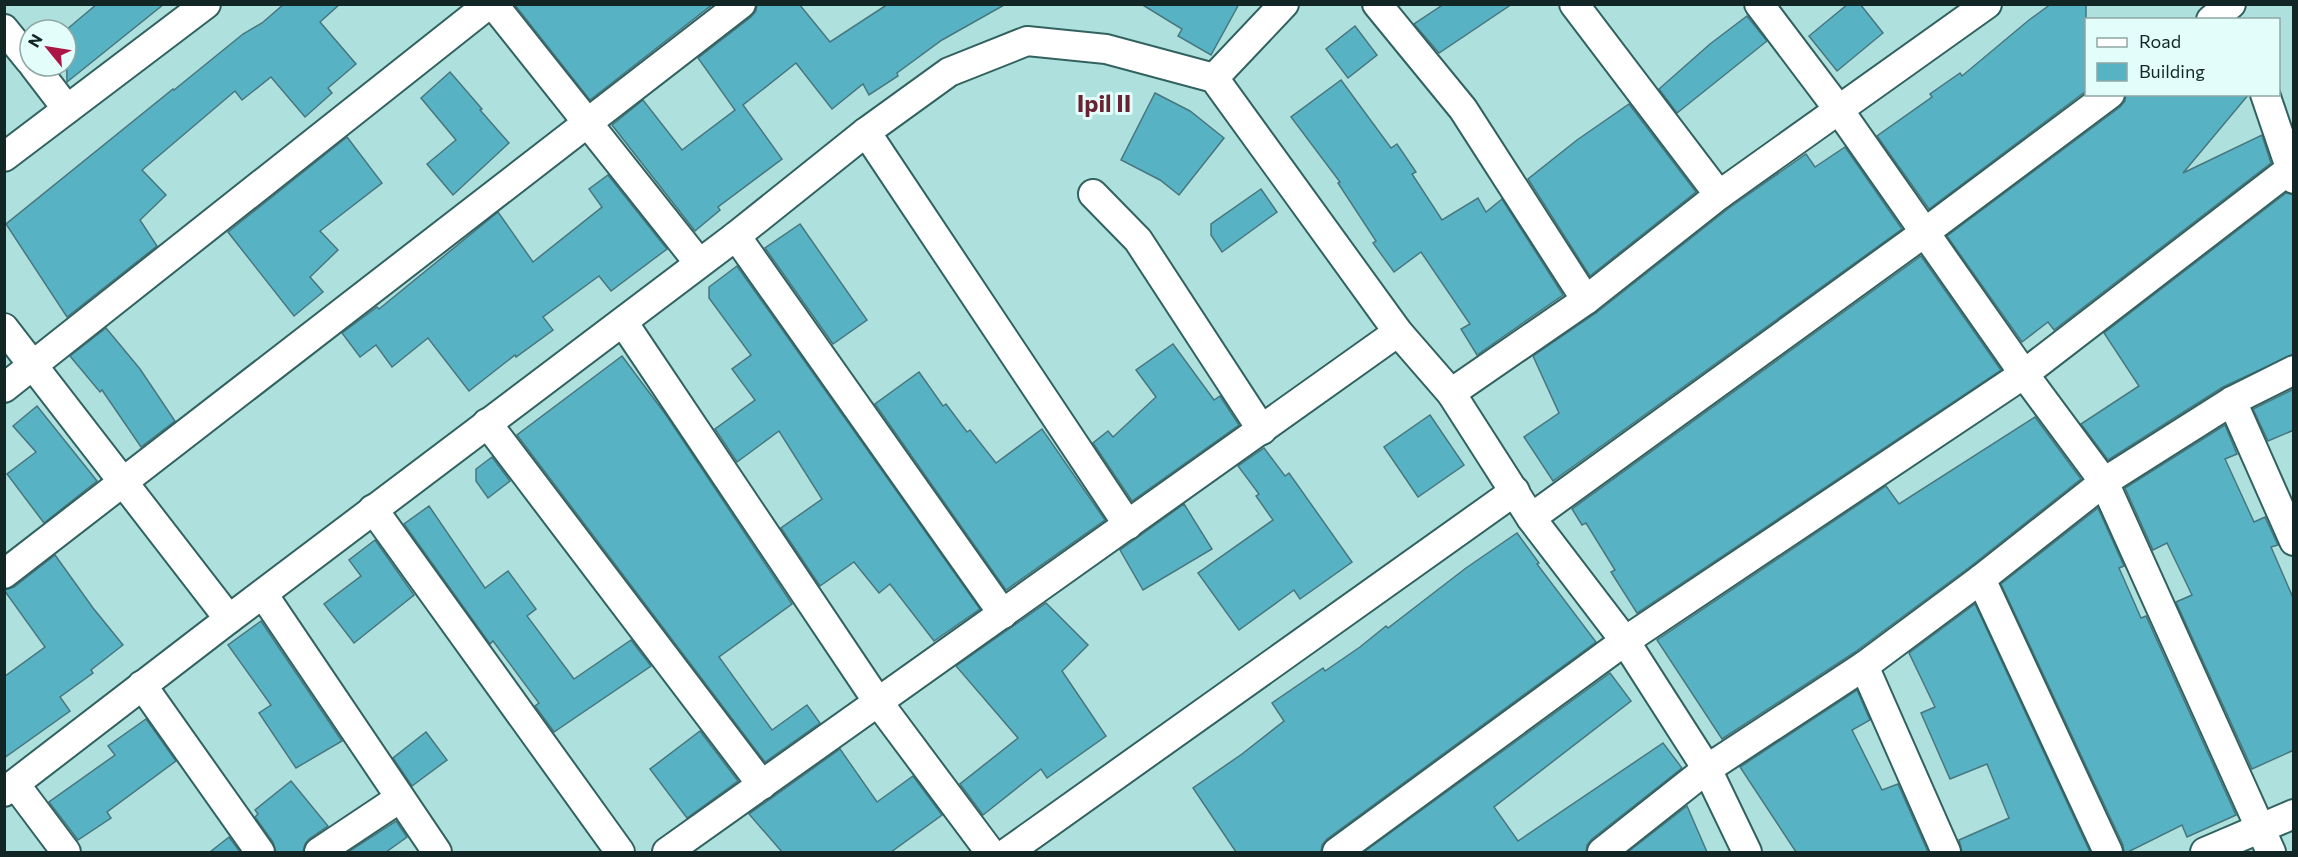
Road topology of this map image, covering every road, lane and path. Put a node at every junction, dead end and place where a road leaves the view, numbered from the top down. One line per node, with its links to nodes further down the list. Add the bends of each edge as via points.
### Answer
1 (207, 4): 17 (street)
2 (491, 4): 19 (street); 32 (street)
3 (741, 4): 19 (street)
4 (1284, 4): 14 (street)
5 (1377, 4): 28 (street, via 1463,109)
6 (1574, 4): 24 (street)
7 (1759, 4): 18 (street)
8 (1987, 4): 18 (street)
9 (2231, 4): 10 (street)
10 (2214, 18)
11 (4, 29): 12 (street)
12 (18, 46)
13 (43, 78): 17 (street)
14 (1214, 78): 20 (street, via 1106,49 1027,41 949,72); 31 (street)
15 (2107, 96): 25 (street)
16 (2266, 96): 22 (street)
17 (67, 109): 21 (street)
18 (1839, 110): 24 (street); 25 (street)
19 (589, 123): 27 (street); 40 (street)
20 (866, 132): 26 (street); 45 (street)
21 (4, 157)
22 (2291, 175): 34 (street)
23 (1093, 194): 39 (street, via 1138,240)
24 (1719, 195): 28 (street)
25 (1924, 234): 34 (street); 44 (street)
26 (736, 236): 27 (street); 50 (street)
27 (699, 263): 29 (street)
28 (1586, 300): 36 (street)
29 (623, 322): 38 (street); 55 (street)
30 (4, 328): 32 (street)
31 (1398, 332): 36 (street); 39 (street)
32 (34, 366): 35 (street); 40 (street)
33 (2294, 370): 37 (street)
34 (2024, 374): 41 (street); 52 (street)
35 (4, 388)
36 (1450, 393): 42 (street)
37 (2232, 400): 41 (street); 46 (street)
38 (487, 423): 43 (street); 57 (street)
39 (1262, 429): 45 (street)
40 (122, 481): 47 (street); 51 (street)
41 (2104, 482): 48 (street); 61 (street)
42 (1515, 491): 44 (street); 69 (street)
43 (373, 509): 49 (street); 66 (street)
44 (1532, 518): 52 (street)
45 (1128, 525): 50 (street)
46 (2294, 541)
47 (4, 574)
48 (1982, 579): 53 (street); 74 (street)
49 (263, 594): 51 (street); 59 (street)
50 (1003, 614): 55 (street)
51 (229, 619): 54 (street)
52 (1625, 641): 56 (street); 70 (street)
53 (1864, 666): 56 (street); 73 (street)
54 (142, 685): 58 (street); 63 (street)
55 (878, 702): 57 (street); 68 (street)
56 (1707, 769): 71 (street); 72 (street)
57 (762, 785): 67 (street)
58 (10, 788): 62 (street)
59 (400, 798): 64 (street); 65 (street)
60 (2294, 814): 61 (street)
61 (2266, 841): 75 (street)
62 (66, 852)
63 (260, 852)
64 (320, 852)
65 (437, 852)
66 (620, 852)
67 (667, 852)
68 (990, 852)
69 (1008, 852)
70 (1337, 852)
71 (1602, 852)
72 (1747, 852)
73 (1946, 852)
74 (2108, 852)
75 (2205, 852)

